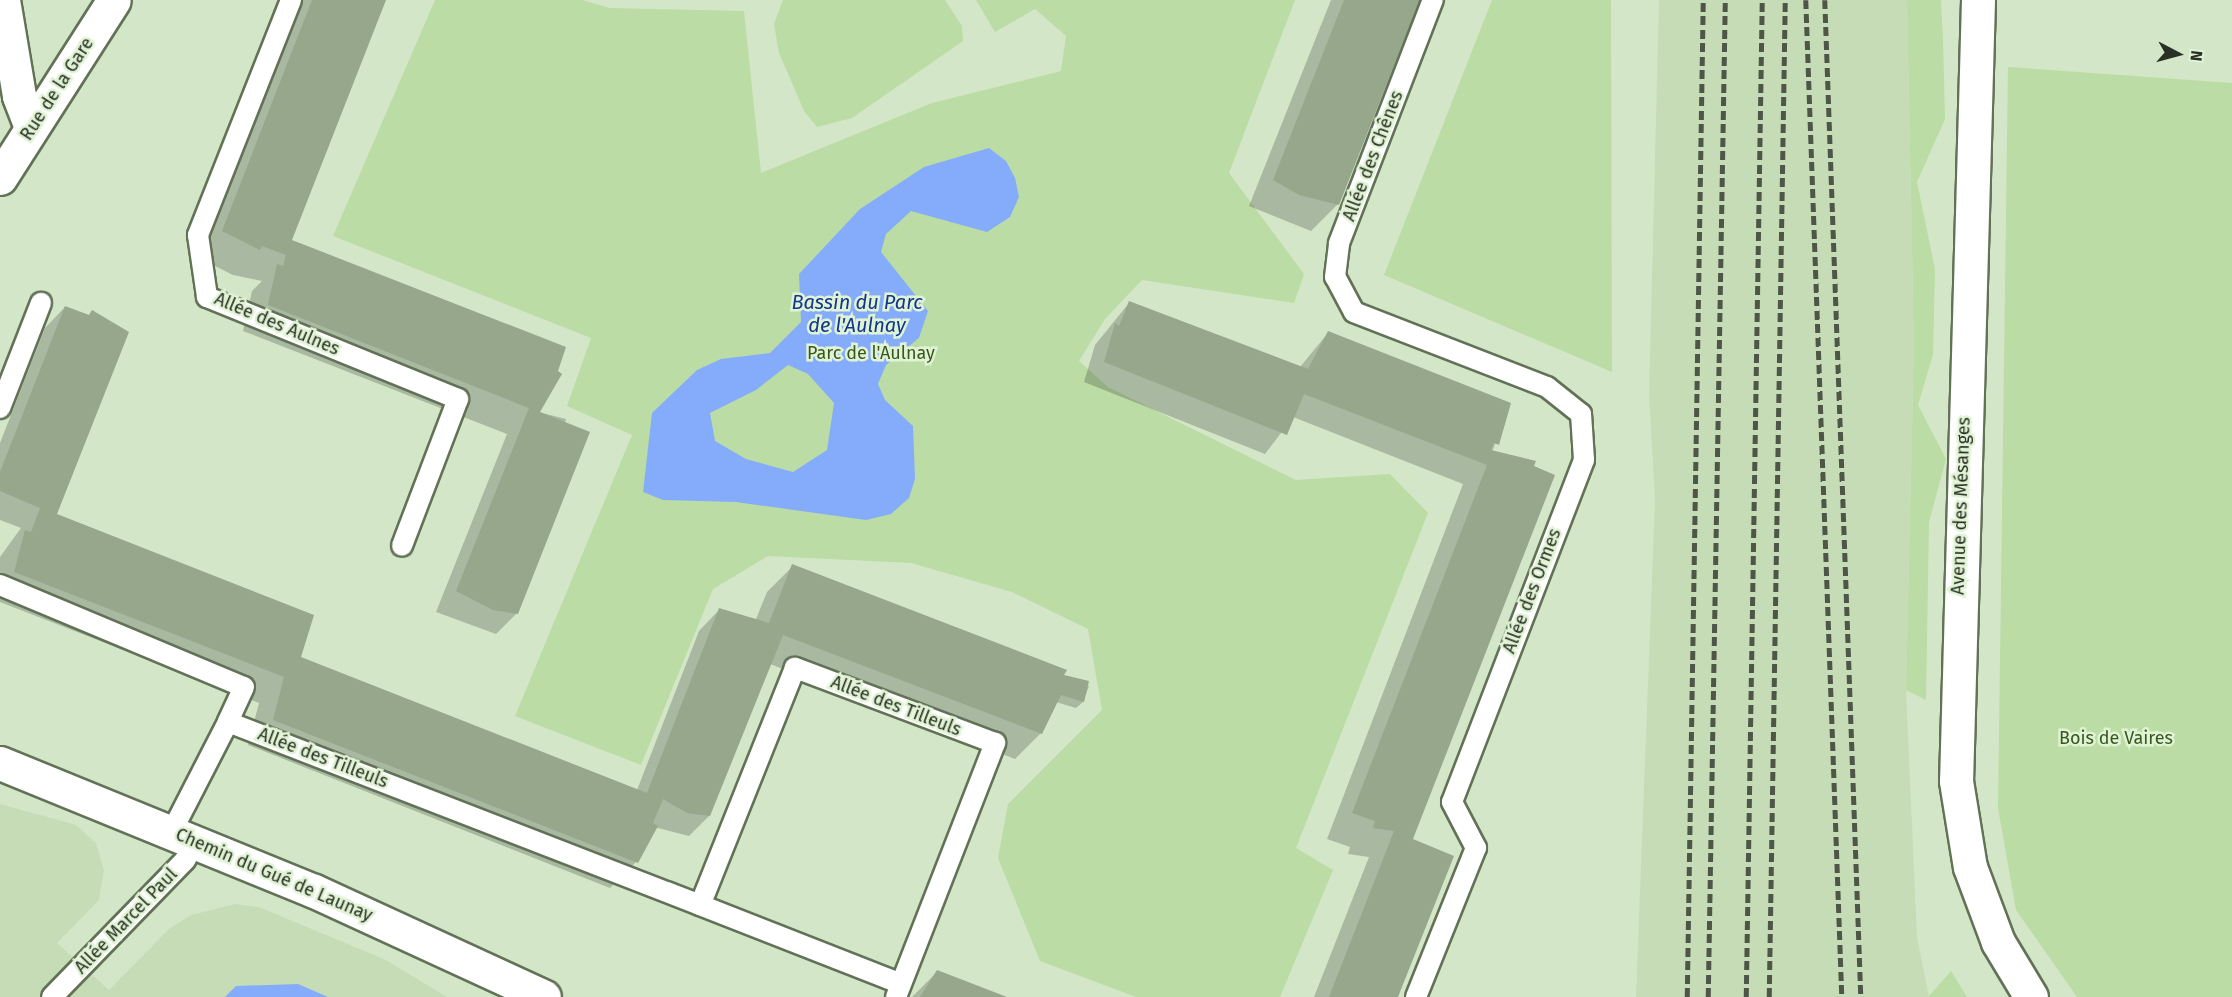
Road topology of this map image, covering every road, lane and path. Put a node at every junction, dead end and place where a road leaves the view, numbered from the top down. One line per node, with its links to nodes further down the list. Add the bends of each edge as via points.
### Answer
1 (3, 0): 7 (street, via 19,96)
2 (114, 0): 7 (street, Rue de la Gare)
3 (291, 0): 12 (lane, Allée des Aulnes, via 198,235 207,297 458,399)
4 (1433, 0): 10 (lane, Allée des Chênes, via 1339,243 1335,277)
5 (1978, 0): 22 (street, Avenue des Mésanges, via 1956,781 1970,867 1998,942)
6 (0, 109): 7 (street)
7 (31, 127): 8 (street, Rue de la Gare)
8 (0, 178)
9 (41, 303): 11 (lane)
10 (1354, 312): 21 (lane, Allée des Ormes, via 1547,387 1581,414 1584,460 1452,802 1476,848)
11 (0, 408)
12 (402, 546)
13 (0, 585): 14 (lane, via 244,687)
14 (228, 722): 16 (lane, Allée Marcel Paul); 17 (lane, Allée des Tilleuls)
15 (0, 763): 16 (street, Chemin du Gué de Launay)
16 (184, 836): 19 (lane, Allée Marcel Paul, via 185,860); 20 (street, Chemin du Gué de Launay)
17 (700, 905): 18 (lane, Allée des Tilleuls); 18 (lane, Allée des Tilleuls, via 795,668 995,743)
18 (897, 990)
19 (52, 997)
20 (544, 997)
21 (1416, 997)
22 (2031, 997)

